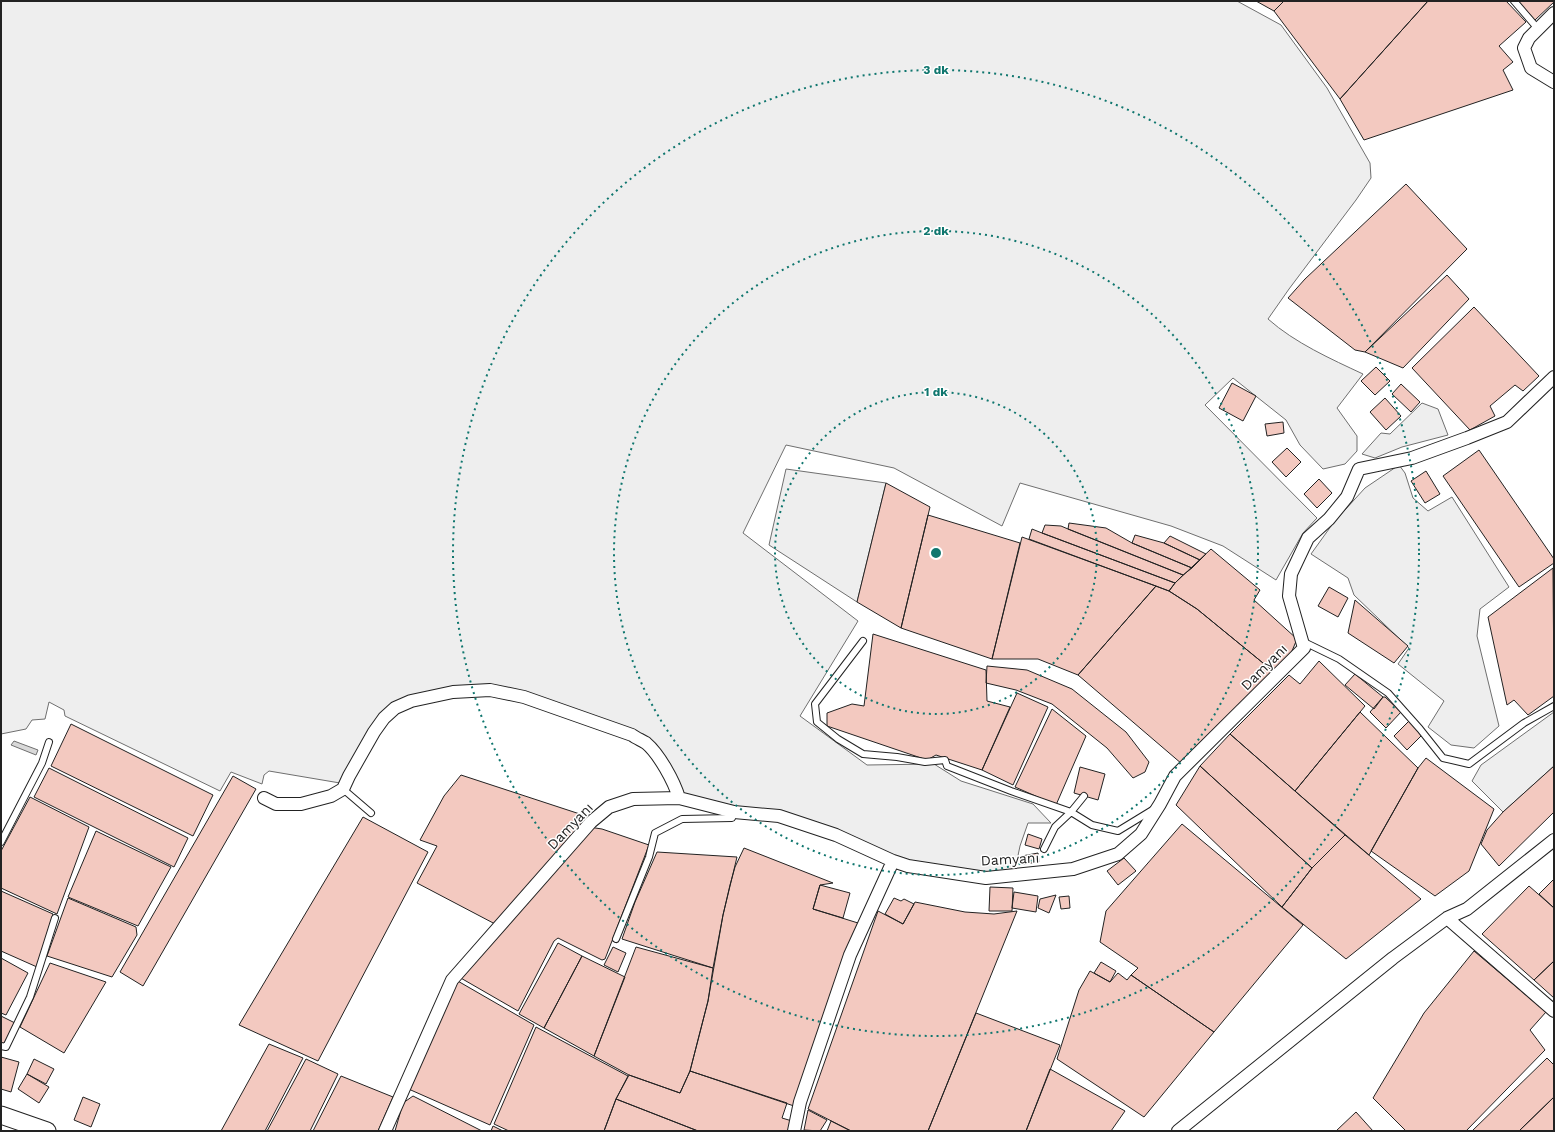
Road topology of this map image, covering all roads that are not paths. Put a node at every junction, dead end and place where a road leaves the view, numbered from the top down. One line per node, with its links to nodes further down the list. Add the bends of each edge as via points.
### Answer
1 (1514, 1): 3 (lane)
2 (1554, 14): 3 (street)
3 (1539, 30): 4 (street, via 1529,38 1524,48 1531,68)
4 (1554, 82)
5 (1554, 377): 7 (street, Damyanı, via 1507,422 1412,458 1359,470 1347,498 1308,538 1291,574 1289,596)
6 (863, 641): 16 (lane, via 815,704 817,722 863,754 925,762 945,760 947,766 967,775)
7 (1302, 641): 8 (lane, via 1339,659 1388,693 1443,758 1469,764 1524,723); 14 (street, Damyanı, via 1304,648 1175,776)
8 (1554, 706)
9 (49, 742): 19 (lane, via 42,763)
10 (343, 790): 12 (street, via 301,804 276,804); 13 (street, via 348,776 374,732 395,708 411,701 453,692 490,690 524,697 632,735 646,743 657,755); 17 (lane)
11 (1084, 796): 16 (lane)
12 (264, 798)
13 (679, 798): 15 (street, Damyanı); 29 (street, Damyanı, via 633,798 610,807 591,822 452,980)
14 (1160, 804): 16 (lane, via 1118,831 1092,825); 21 (street, Damyanı, via 1141,834 1118,854 1073,869 986,878 908,866)
15 (734, 812): 21 (street, Damyanı, via 779,816 836,835); 24 (lane, via 732,818 682,819 655,833 649,856)
16 (1071, 812): 20 (lane, via 1055,827)
17 (371, 813)
18 (1554, 840): 23 (street, via 1467,909)
19 (1, 842)
20 (1044, 850)
21 (893, 861): 30 (street, via 850,955 800,1102)
22 (55, 918): 26 (lane, via 30,997 6,1047)
23 (1447, 918): 25 (street); 31 (street)
24 (616, 939)
25 (1554, 1011)
26 (1, 1046)
27 (1, 1115): 28 (street)
28 (47, 1131)
29 (385, 1131)
30 (794, 1131)
31 (1178, 1131)

